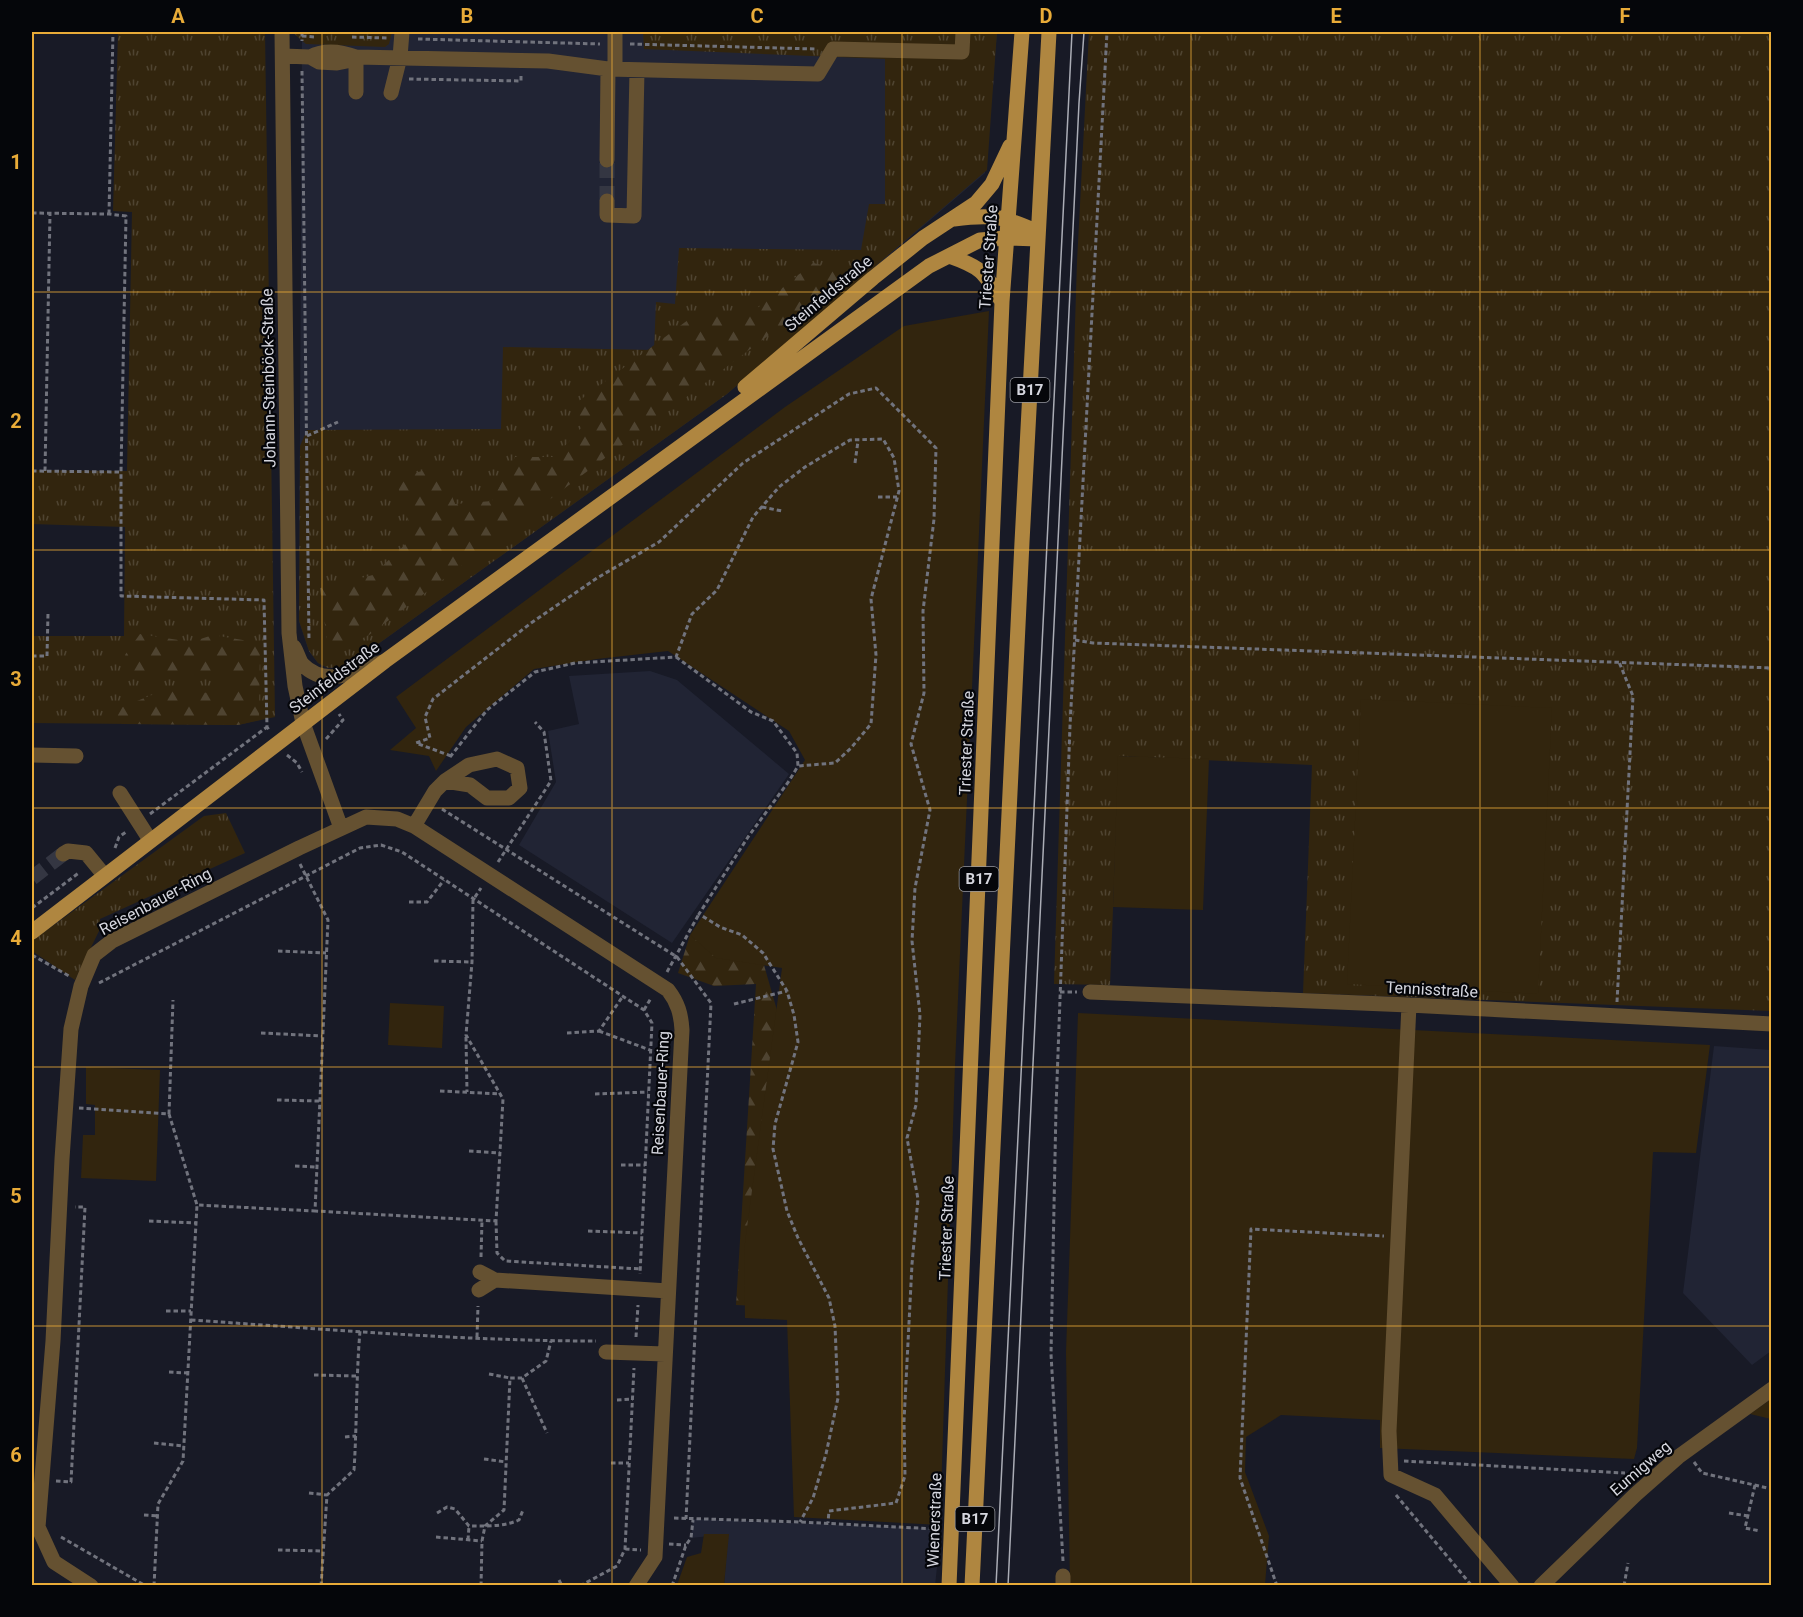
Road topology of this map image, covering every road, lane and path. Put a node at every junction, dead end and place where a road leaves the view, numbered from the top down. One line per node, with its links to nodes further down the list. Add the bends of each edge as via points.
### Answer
1 (113, 32): 26 (path)
2 (282, 32): 13 (street, Johann-Steinböck-Straße)
3 (351, 32): 9 (path, via 351,37)
4 (963, 32): 12 (street, via 962,52)
5 (1022, 32): 21 (main road, Triester Straße / B17)
6 (1049, 32): 29 (main road, B17)
7 (1107, 32): 47 (path)
8 (302, 34): 10 (path); 14 (path)
9 (402, 35): 11 (path); 16 (street)
10 (321, 37)
11 (615, 38): 12 (path); 17 (street)
12 (833, 49): 18 (street, via 819,74)
13 (283, 56): 14 (street); 46 (street, Johann-Steinböck-Straße)
14 (306, 57): 15 (street, via 320,51); 34 (path)
15 (356, 57): 16 (street); 19 (street)
16 (400, 57): 17 (street, via 548,62); 20 (street)
17 (611, 69): 18 (street); 22 (street)
18 (637, 70): 23 (street, via 634,216 607,215)
19 (356, 92)
20 (391, 93)
21 (1013, 137): 27 (main road, via 992,184); 28 (main road, Triester Straße / B17)
22 (607, 160)
23 (607, 201)
24 (32, 213): 25 (path)
25 (50, 214): 26 (path); 39 (path)
26 (109, 214): 40 (path, via 126,216)
27 (954, 219): 28 (main road, Steinfeldstraße, via 981,215); 36 (main road, Steinfeldstraße, via 873,278)
28 (1009, 219): 29 (main road, Steinfeldstraße); 30 (main road, Triester Straße / B17)
29 (1038, 236): 30 (main road, Steinfeldstraße); 204 (main road, B17)
30 (1007, 238): 31 (main road, Steinfeldstraße, via 980,240); 32 (main road, Triester Straße / B17)
31 (949, 256): 32 (main road, via 973,264 987,275); 36 (main road, Steinfeldstraße, via 928,266)
32 (1002, 302): 158 (main road, Triester Straße / B17)
33 (338, 422): 34 (path)
34 (307, 436): 48 (path)
35 (858, 440): 37 (path); 42 (path, via 883,439 894,458); 43 (path, via 850,440 805,466)
36 (663, 458): 51 (main road, Steinfeldstraße)
37 (855, 463)
38 (32, 471): 39 (path)
39 (45, 471): 40 (path)
40 (121, 472): 64 (path, via 121,596 264,600 267,727)
41 (878, 497): 42 (path)
42 (897, 497): 59 (path, via 871,599 876,655 871,724 835,763)
43 (762, 507): 44 (path); 50 (path, via 753,517 717,590 692,614)
44 (782, 512)
45 (48, 613): 49 (path, via 47,656)
46 (289, 633): 51 (street, via 302,663 327,677 334,679); 55 (street, Johann-Steinböck-Straße)
47 (1074, 640): 52 (path); 193 (path, via 1051,1354)
48 (309, 651)
49 (32, 656)
50 (676, 657): 59 (path, via 751,712 773,721 797,753); 180 (path, via 575,663 535,672 487,710 451,756 416,742 429,738 425,717 433,699 466,673 597,578 659,542 743,463 849,394 876,387 936,448 934,519 923,611 924,693 911,744 930,810 915,888 912,941 920,1015 916,1105 907,1138 918,1199 904,1421 905,1476 896,1503 829,1511)
51 (385, 661): 54 (main road, Steinfeldstraße)
52 (1619, 662): 53 (path); 93 (path, via 1633,696)
53 (1772, 668)
54 (330, 702): 55 (main road, Steinfeldstraße); 56 (path, via 343,720)
55 (303, 723): 56 (street); 67 (main road, Steinfeldstraße)
56 (312, 751): 60 (path, via 297,763); 66 (street)
57 (32, 755): 58 (street)
58 (76, 756)
59 (798, 766): 77 (path)
60 (304, 776)
61 (445, 781): 63 (street)
62 (120, 793): 64 (street)
63 (429, 801): 65 (street); 82 (path)
64 (139, 822): 67 (street); 70 (path, via 119,837 117,847)
65 (414, 826): 66 (street, Reisenbauer-Ring, via 397,819 366,817); 85 (street, Reisenbauer-Ring)
66 (341, 828): 68 (street, Reisenbauer-Ring)
67 (150, 840): 71 (main road, Steinfeldstraße)
68 (294, 851): 72 (path); 86 (street, Reisenbauer-Ring, via 112,941 94,955)
69 (63, 854): 70 (street, via 86,853)
70 (94, 862): 71 (street); 76 (path)
71 (104, 875): 78 (main road, Steinfeldstraße)
72 (306, 876): 73 (path, via 360,848 381,845 402,852); 80 (path, via 328,920); 86 (path)
73 (444, 880): 74 (path); 75 (path, via 427,902)
74 (473, 900): 84 (path); 89 (path)
75 (409, 902)
76 (32, 908)
77 (699, 914): 82 (path); 87 (path, via 742,935 763,953)
78 (32, 932)
79 (278, 951): 80 (path)
80 (326, 953): 99 (path)
81 (32, 955): 86 (path)
82 (677, 957): 85 (path); 177 (path, via 711,1003)
83 (434, 961): 84 (path)
84 (472, 962): 98 (path)
85 (659, 985): 131 (street, Reisenbauer-Ring, via 676,1001 682,1030)
86 (87, 986): 108 (street, Reisenbauer-Ring, via 71,1029)
87 (787, 991): 91 (path); 179 (path, via 798,1042 775,1124 773,1149 787,1211 829,1298 835,1326 838,1398 813,1498)
88 (1090, 992): 92 (street, Tennisstraße)
89 (623, 996): 95 (path); 100 (path, via 644,1010 652,1023)
90 (173, 1000): 109 (path)
91 (734, 1004)
92 (1409, 1005): 93 (street, Tennisstraße); 125 (street)
93 (1616, 1016): 94 (street, Tennisstraße)
94 (1772, 1024)
95 (599, 1030): 97 (path); 100 (path)
96 (261, 1033): 99 (path)
97 (567, 1033)
98 (466, 1035): 102 (path); 104 (path)
99 (322, 1036): 107 (path)
100 (650, 1050): 103 (path)
101 (440, 1091): 102 (path)
102 (467, 1092): 104 (path)
103 (648, 1092): 105 (path); 112 (path)
104 (501, 1094): 111 (path)
105 (595, 1094)
106 (277, 1100): 107 (path)
107 (319, 1101): 115 (path)
108 (65, 1107): 109 (path); 194 (street, Reisenbauer-Ring, via 53,1341 38,1527 54,1562)
109 (169, 1114): 116 (path)
110 (469, 1151): 111 (path)
111 (500, 1153): 121 (path)
112 (645, 1164): 113 (path); 124 (path)
113 (621, 1165)
114 (295, 1166): 115 (path)
115 (316, 1167): 118 (path)
116 (197, 1205): 118 (path); 122 (path)
117 (69, 1206): 167 (path, via 85,1208 71,1482 54,1480)
118 (315, 1211): 119 (path)
119 (482, 1220): 121 (path); 126 (path)
120 (149, 1221): 122 (path)
121 (496, 1221): 127 (path, via 497,1253 505,1261)
122 (196, 1223): 133 (path)
123 (588, 1231): 124 (path)
124 (642, 1233): 127 (path)
125 (1398, 1236): 163 (street, via 1389,1431); 205 (path, via 1251,1229 1240,1478)
126 (480, 1269): 128 (street)
127 (641, 1269): 129 (path)
128 (495, 1280): 129 (street); 130 (street)
129 (639, 1289): 131 (street); 140 (path)
130 (479, 1290)
131 (668, 1291): 141 (street, Reisenbauer-Ring)
132 (166, 1311): 133 (path)
133 (191, 1311): 135 (path)
134 (478, 1315): 137 (path)
135 (190, 1320): 136 (path); 143 (path)
136 (360, 1331): 137 (path); 146 (path)
137 (477, 1337): 138 (path)
138 (552, 1341): 139 (path); 148 (path, via 546,1361)
139 (605, 1347): 140 (street)
140 (635, 1353): 141 (street); 150 (path)
141 (665, 1354): 176 (street, Reisenbauer-Ring)
142 (169, 1372): 143 (path)
143 (188, 1373): 156 (path)
144 (489, 1374): 147 (path)
145 (314, 1375): 146 (path)
146 (356, 1376): 153 (path)
147 (510, 1377): 148 (path); 160 (path)
148 (522, 1378): 152 (path)
149 (1772, 1389): 157 (street, Eumigweg)
150 (633, 1399): 151 (path); 162 (path)
151 (617, 1400)
152 (547, 1433)
153 (356, 1436): 154 (path); 169 (path, via 354,1470)
154 (345, 1437)
155 (154, 1443): 156 (path)
156 (184, 1446): 174 (path, via 183,1461 158,1504)
157 (1686, 1452): 165 (path, via 1702,1473); 208 (street, Eumigweg, via 1636,1494)
158 (955, 1456): 203 (main road, Wienerstraße / B17)
159 (484, 1459): 160 (path)
160 (506, 1462): 182 (path, via 504,1510)
161 (611, 1462): 162 (path)
162 (629, 1463): 200 (path, via 625,1549 617,1566)
163 (1391, 1468): 164 (path); 206 (path, via 1392,1491); 207 (street, via 1435,1495)
164 (1625, 1473)
165 (1755, 1485): 166 (path); 175 (path)
166 (1772, 1489)
167 (54, 1491)
168 (309, 1493): 169 (path)
169 (327, 1495): 190 (path)
170 (523, 1510): 182 (path, via 519,1520 508,1525)
171 (437, 1513): 181 (path, via 447,1507 455,1509)
172 (1729, 1513): 175 (path)
173 (144, 1515): 174 (path)
174 (158, 1516): 196 (path)
175 (1748, 1516): 184 (path, via 1745,1527)
176 (657, 1518): 177 (path); 201 (street, Reisenbauer-Ring, via 655,1557)
177 (686, 1519): 178 (path)
178 (693, 1519): 179 (path); 202 (path, via 691,1538)
179 (800, 1522): 180 (path)
180 (828, 1523): 183 (path)
181 (469, 1526): 182 (path); 187 (path)
182 (485, 1526): 188 (path)
183 (941, 1529)
184 (1760, 1531)
185 (53, 1533): 195 (path)
186 (436, 1537): 187 (path)
187 (468, 1540): 188 (path)
188 (482, 1541): 198 (path)
189 (278, 1550): 190 (path)
190 (323, 1551): 197 (path)
191 (1628, 1563): 209 (path)
192 (559, 1580): 199 (path)
193 (1063, 1581)
194 (91, 1586)
195 (146, 1586)
196 (154, 1586)
197 (321, 1586)
198 (481, 1586)
199 (562, 1586)
200 (580, 1586)
201 (636, 1586)
202 (672, 1586)
203 (949, 1586)
204 (972, 1586)
205 (1277, 1586)
206 (1472, 1586)
207 (1512, 1586)
208 (1541, 1586)
209 (1624, 1586)

